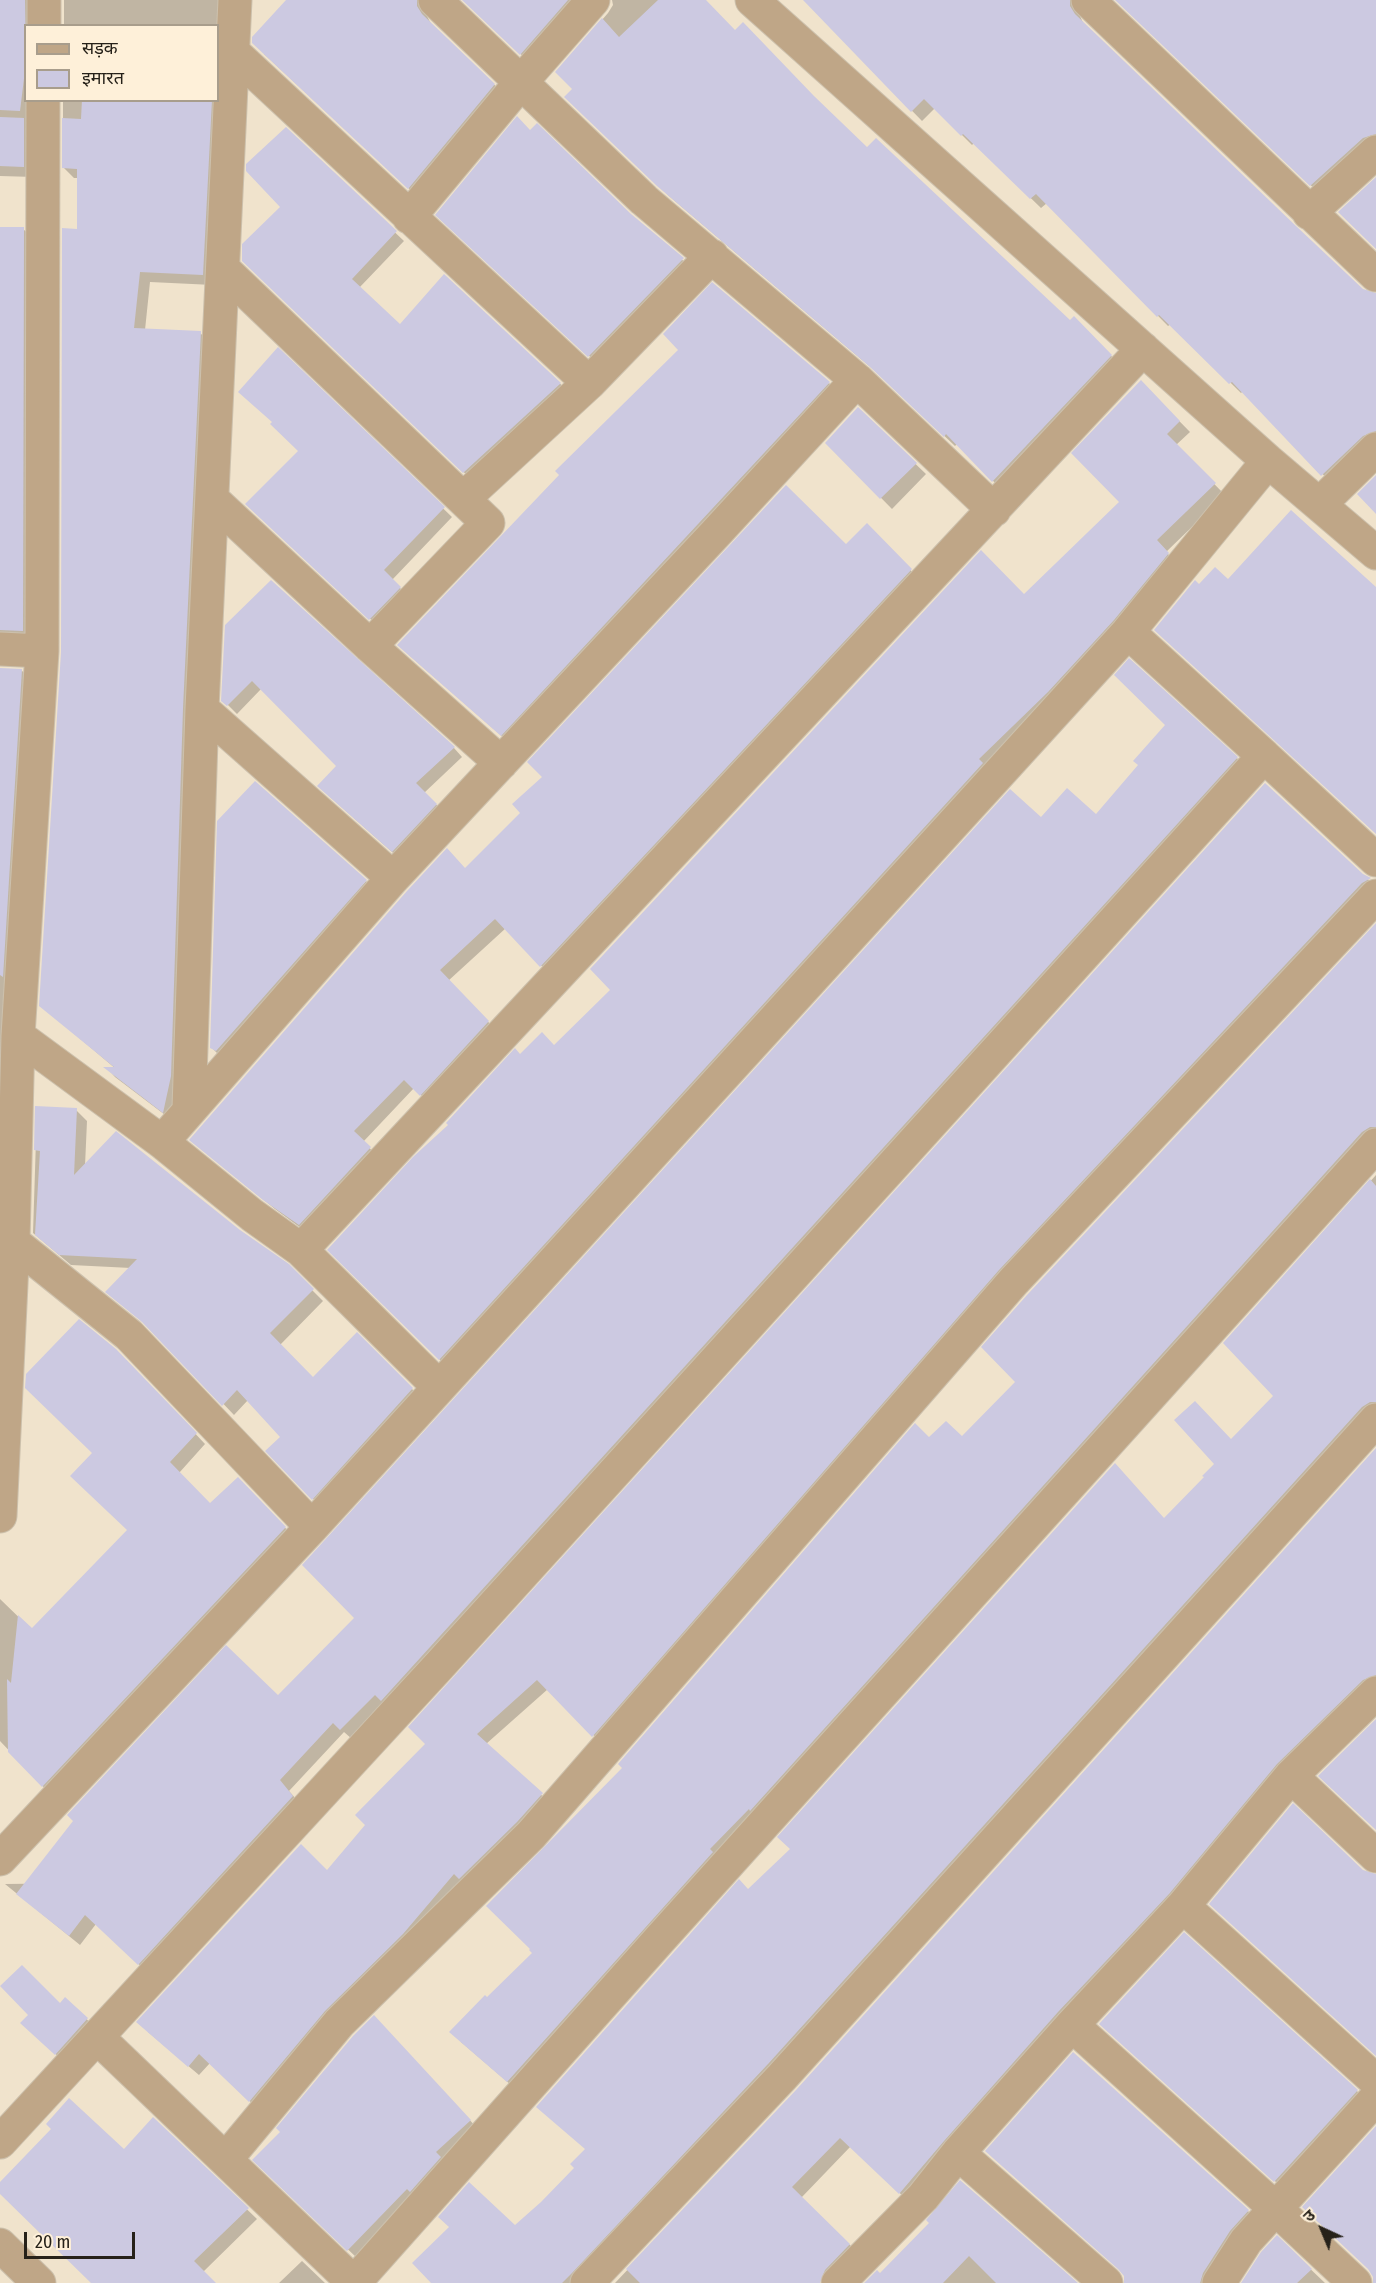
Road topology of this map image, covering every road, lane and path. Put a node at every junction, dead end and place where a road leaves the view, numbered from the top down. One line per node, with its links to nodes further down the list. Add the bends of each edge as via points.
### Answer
1 (44, 0): 7 (street)
2 (236, 0): 8 (street)
3 (435, 0): 9 (street)
4 (593, 0): 9 (street)
5 (752, 0): 17 (street)
6 (1088, 0): 12 (street)
7 (44, 24)
8 (234, 53): 13 (street); 15 (street)
9 (522, 81): 13 (street); 14 (street, via 644,200)
10 (43, 102): 30 (street)
11 (1376, 152): 12 (street)
12 (1309, 213): 16 (street)
13 (409, 217): 19 (street)
14 (712, 256): 18 (street); 19 (street)
15 (223, 269): 22 (street); 23 (street)
16 (1376, 275)
17 (1143, 349): 21 (street); 25 (street)
18 (857, 380): 25 (street); 33 (street)
19 (589, 383): 22 (street)
20 (1376, 449): 24 (street)
21 (1268, 461): 24 (street); 27 (street)
22 (463, 499): 28 (street, via 488,523)
23 (213, 500): 28 (street); 31 (street)
24 (1320, 504): 26 (street)
25 (994, 510): 42 (street)
26 (1376, 553)
27 (1128, 632): 32 (street); 43 (street)
28 (370, 646): 33 (street)
29 (0, 650): 30 (street)
30 (42, 651): 37 (street)
31 (202, 709): 35 (street); 38 (street)
32 (1264, 756): 34 (street); 54 (street, via 728,1349)
33 (501, 763): 35 (street)
34 (1376, 860)
35 (393, 878): 38 (street)
36 (1376, 896): 59 (street, via 1013,1282 531,1835 339,2022)
37 (18, 1036): 39 (street); 41 (street)
38 (189, 1109): 39 (street)
39 (162, 1142): 42 (street)
40 (1376, 1145): 59 (street, via 354,2283)
41 (13, 1242): 45 (street); 47 (street, via 129,1335)
42 (301, 1250): 43 (street)
43 (438, 1386): 47 (street)
44 (1376, 1420): 63 (street, via 782,2077)
45 (1, 1471): 46 (street)
46 (0, 1516)
47 (312, 1527): 51 (street)
48 (1376, 1693): 49 (street)
49 (1291, 1776): 50 (street); 52 (street)
50 (1376, 1857)
51 (0, 1859)
52 (1183, 1906): 53 (street); 55 (street)
53 (1072, 2025): 58 (street); 60 (street)
54 (97, 2037): 57 (street); 59 (street)
55 (1376, 2081)
56 (1376, 2098): 60 (street)
57 (0, 2142)
58 (958, 2153): 64 (street, via 923,2197); 65 (street)
59 (226, 2159)
60 (1275, 2208): 66 (street, via 1246,2241); 67 (street)
61 (0, 2245): 62 (street)
62 (39, 2283)
63 (587, 2283)
64 (838, 2283)
65 (1106, 2283)
66 (1219, 2283)
67 (1355, 2283)

